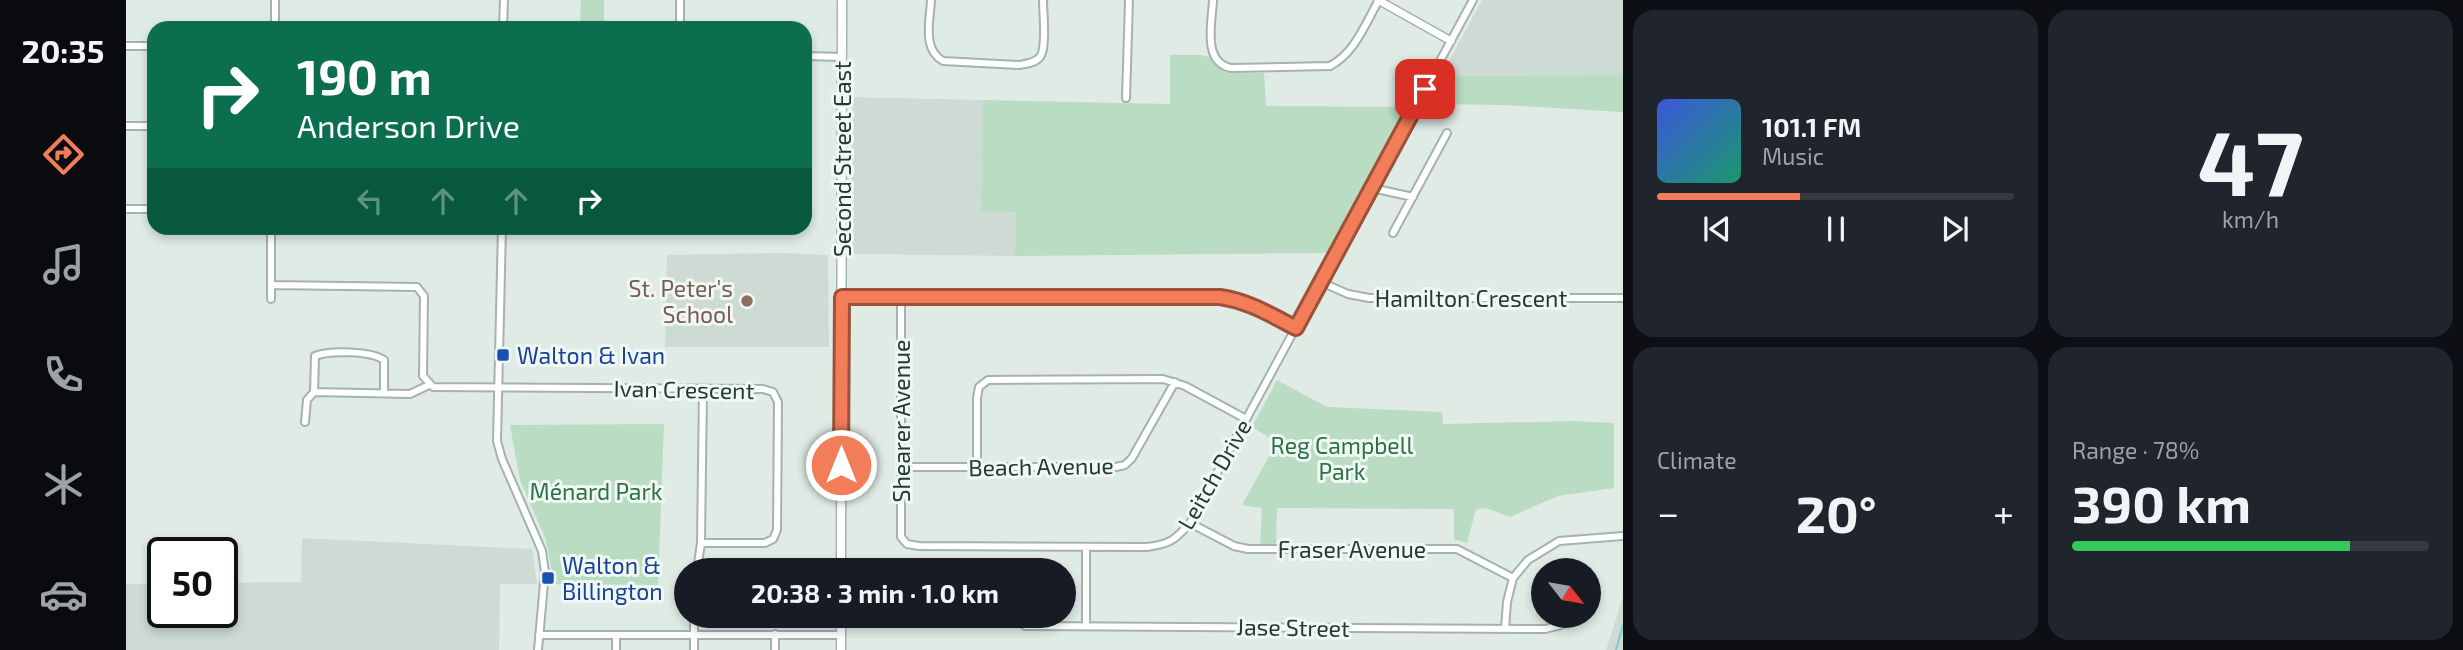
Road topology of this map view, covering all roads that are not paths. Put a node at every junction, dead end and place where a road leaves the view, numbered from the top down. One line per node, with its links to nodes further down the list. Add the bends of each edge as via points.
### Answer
1 (275, 0): 11 (street)
2 (504, 0): 12 (street)
3 (680, 0): 13 (street)
4 (842, 0): 18 (main road, Second Street East)
5 (930, 0): 6 (street, via 929,47 935,56 943,61 1019,65 1040,57)
6 (1043, 0)
7 (1129, 0): 19 (street)
8 (1213, 0): 9 (street, via 1214,57 1231,68 1330,66 1350,50)
9 (1379, 0): 14 (street)
10 (1473, 0): 14 (street, Leitch Drive)
11 (275, 21)
12 (503, 21)
13 (680, 21)
14 (1451, 41): 23 (street, Leitch Drive)
15 (126, 46): 16 (street)
16 (147, 46)
17 (812, 56): 18 (street)
18 (842, 57): 33 (main road, Second Street East)
19 (1126, 98)
20 (126, 126): 21 (street)
21 (147, 126)
22 (1447, 132): 24 (street)
23 (1372, 188): 24 (street); 30 (street, Leitch Drive)
24 (1413, 197): 27 (street)
25 (126, 209): 26 (street)
26 (147, 209)
27 (1393, 233)
28 (271, 235): 31 (street)
29 (502, 235): 39 (street)
30 (1321, 282): 34 (street, Hamilton Crescent, via 1369,298); 36 (street, Leitch Drive)
31 (271, 285): 35 (street); 38 (street, via 418,287 424,296 423,376)
32 (901, 296): 33 (street); 36 (street, via 1220,297 1253,305); 45 (street, Shearer Avenue)
33 (842, 297): 53 (main road, Second Street East)
34 (1623, 298)
35 (271, 299)
36 (1296, 328): 43 (street, Leitch Drive)
37 (1175, 382): 43 (street); 46 (street, Beach Avenue, via 1125,465); 46 (street, via 988,380 979,387 977,398)
38 (429, 384): 39 (street, Ivan Crescent); 42 (street, via 410,394)
39 (498, 387): 40 (street, Ivan Crescent); 63 (street, via 497,441 542,551 545,572)
40 (703, 389): 49 (street); 49 (street, Ivan Crescent, via 763,389 776,394 777,530 773,540 765,543)
41 (314, 392): 42 (street); 42 (street, via 315,356 323,353 376,355 384,360); 44 (street, via 307,400)
42 (384, 394)
43 (1246, 419): 47 (street, Leitch Drive)
44 (304, 422)
45 (902, 467): 46 (street, Beach Avenue); 50 (street, Shearer Avenue, via 901,537)
46 (977, 467)
47 (1190, 523): 51 (street, Leitch Drive, via 1177,539 1163,545); 54 (street, Fraser Avenue, via 1248,549 1457,549)
48 (1623, 536): 54 (street, via 1559,541 1528,561)
49 (701, 542): 52 (street)
50 (907, 544): 51 (street, Leitch Drive)
51 (1086, 547): 56 (street)
52 (699, 558)
53 (841, 558)
54 (1513, 578): 60 (street)
55 (1076, 625): 56 (street, Jase Street)
56 (1086, 625): 60 (street, Jase Street)
57 (694, 628): 61 (street)
58 (841, 628): 65 (main road)
59 (1549, 628): 60 (street, Jase Street)
60 (1505, 629)
61 (694, 634): 62 (street); 64 (street); 68 (street)
62 (775, 634): 65 (street); 69 (street)
63 (538, 635): 64 (street); 66 (street)
64 (616, 635): 67 (street)
65 (841, 635): 70 (main road)
66 (538, 650)
67 (616, 650)
68 (694, 650)
69 (775, 650)
70 (841, 650)

